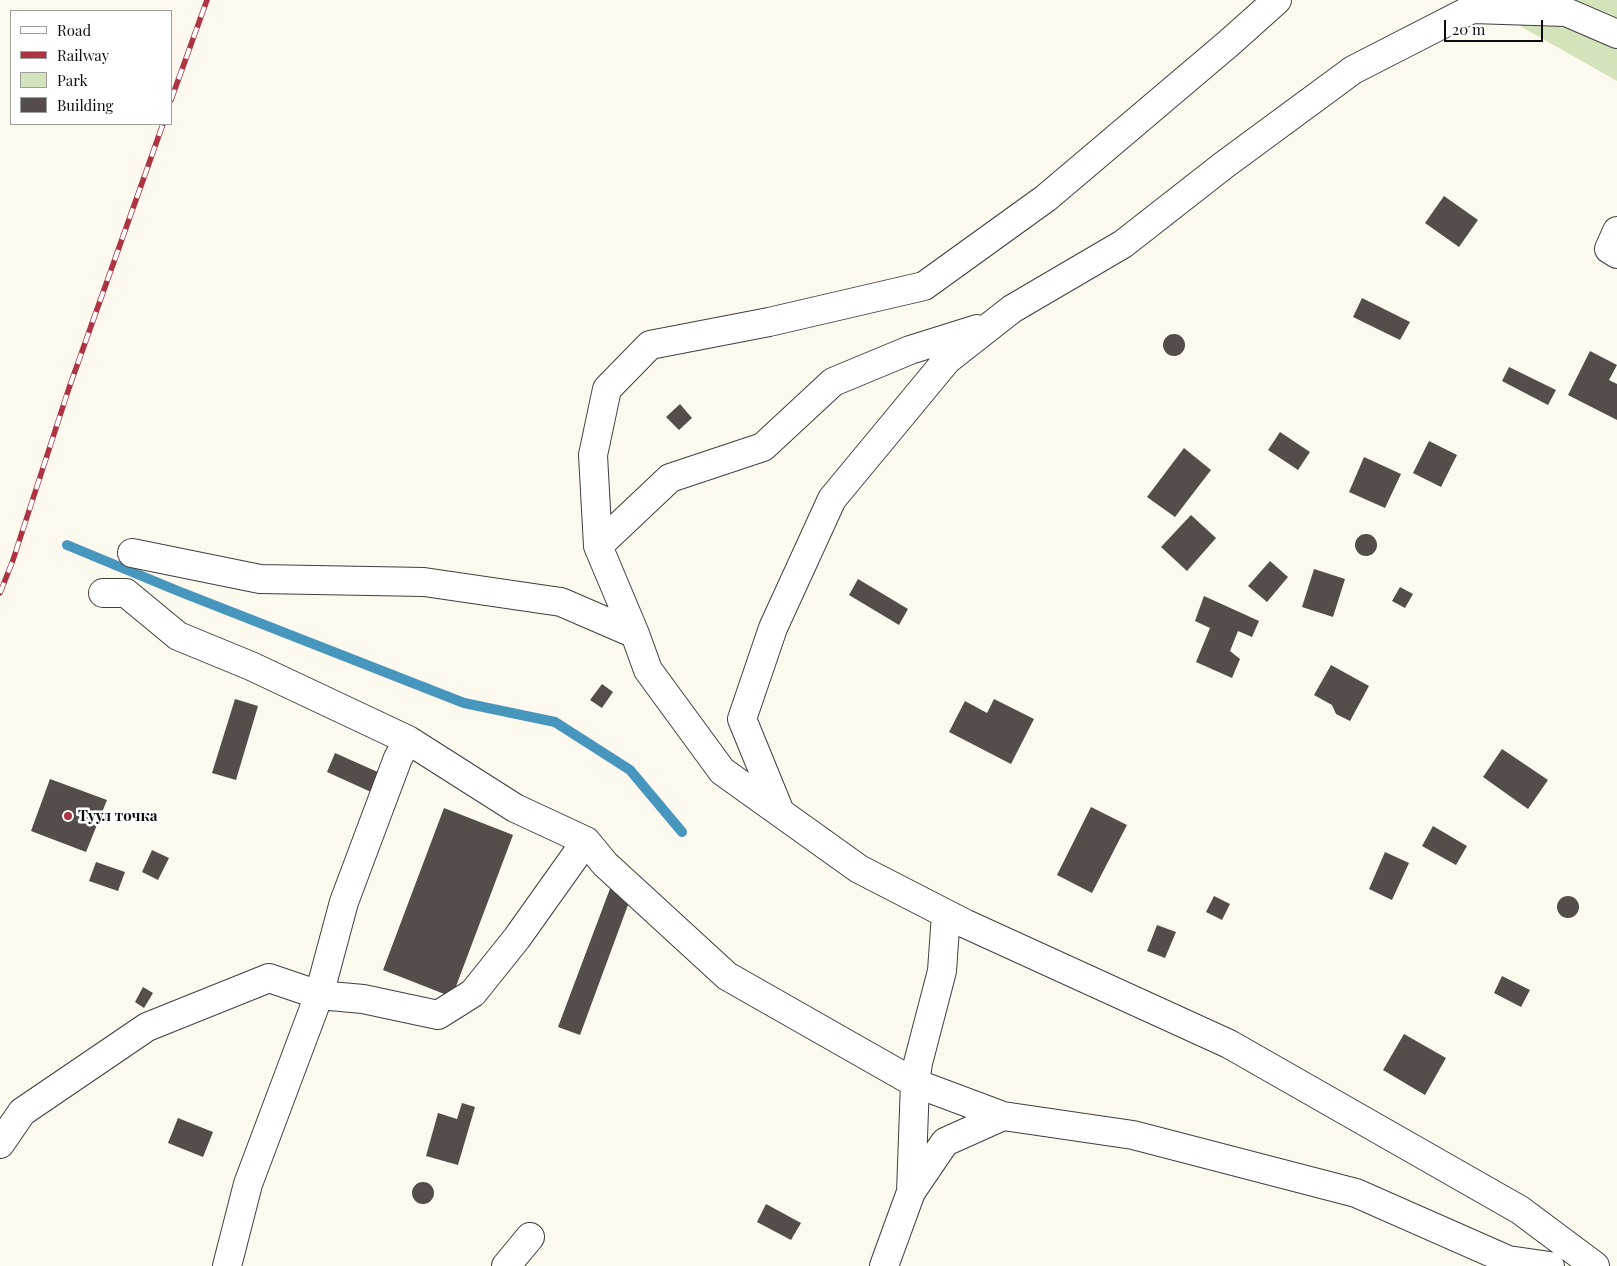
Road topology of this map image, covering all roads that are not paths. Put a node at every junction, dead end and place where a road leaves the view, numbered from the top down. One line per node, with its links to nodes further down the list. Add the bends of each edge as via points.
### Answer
1 (1277, 0): 6 (street, via 1046,198 924,286 769,322 650,345 607,389 593,455)
2 (1617, 34): 5 (street, via 1566,12 1472,9 1353,70 1123,244)
3 (1617, 231): 4 (street, via 1609,249)
4 (1617, 254)
5 (992, 324): 6 (street, via 910,350 833,382 763,448 670,478); 11 (street, via 947,360 832,499 773,628 742,719)
6 (598, 546): 9 (street)
7 (132, 552): 9 (street, via 260,579 424,582 561,602)
8 (104, 593): 10 (street, via 126,593 178,636)
9 (635, 634): 11 (street, via 648,670 722,771)
10 (408, 740): 12 (street, via 515,808); 14 (street, via 398,758 344,902)
11 (780, 812): 13 (street, via 859,869)
12 (586, 841): 14 (street, via 517,938 472,993 438,1015 363,999); 15 (street, via 605,864 727,976)
13 (946, 914): 15 (street, via 942,970); 24 (street, via 1229,1044 1520,1210)
14 (319, 994): 17 (street, via 269,978 147,1027 22,1112); 20 (street, via 248,1184)
15 (915, 1083): 16 (street); 18 (street)
16 (1003, 1116): 18 (street, via 945,1142); 23 (street, via 1133,1135 1356,1193 1508,1260)
17 (0, 1144)
18 (911, 1192): 22 (street)
19 (530, 1237): 21 (street)
20 (227, 1266)
21 (506, 1266)
22 (884, 1266)
23 (1550, 1266)
24 (1595, 1266)

